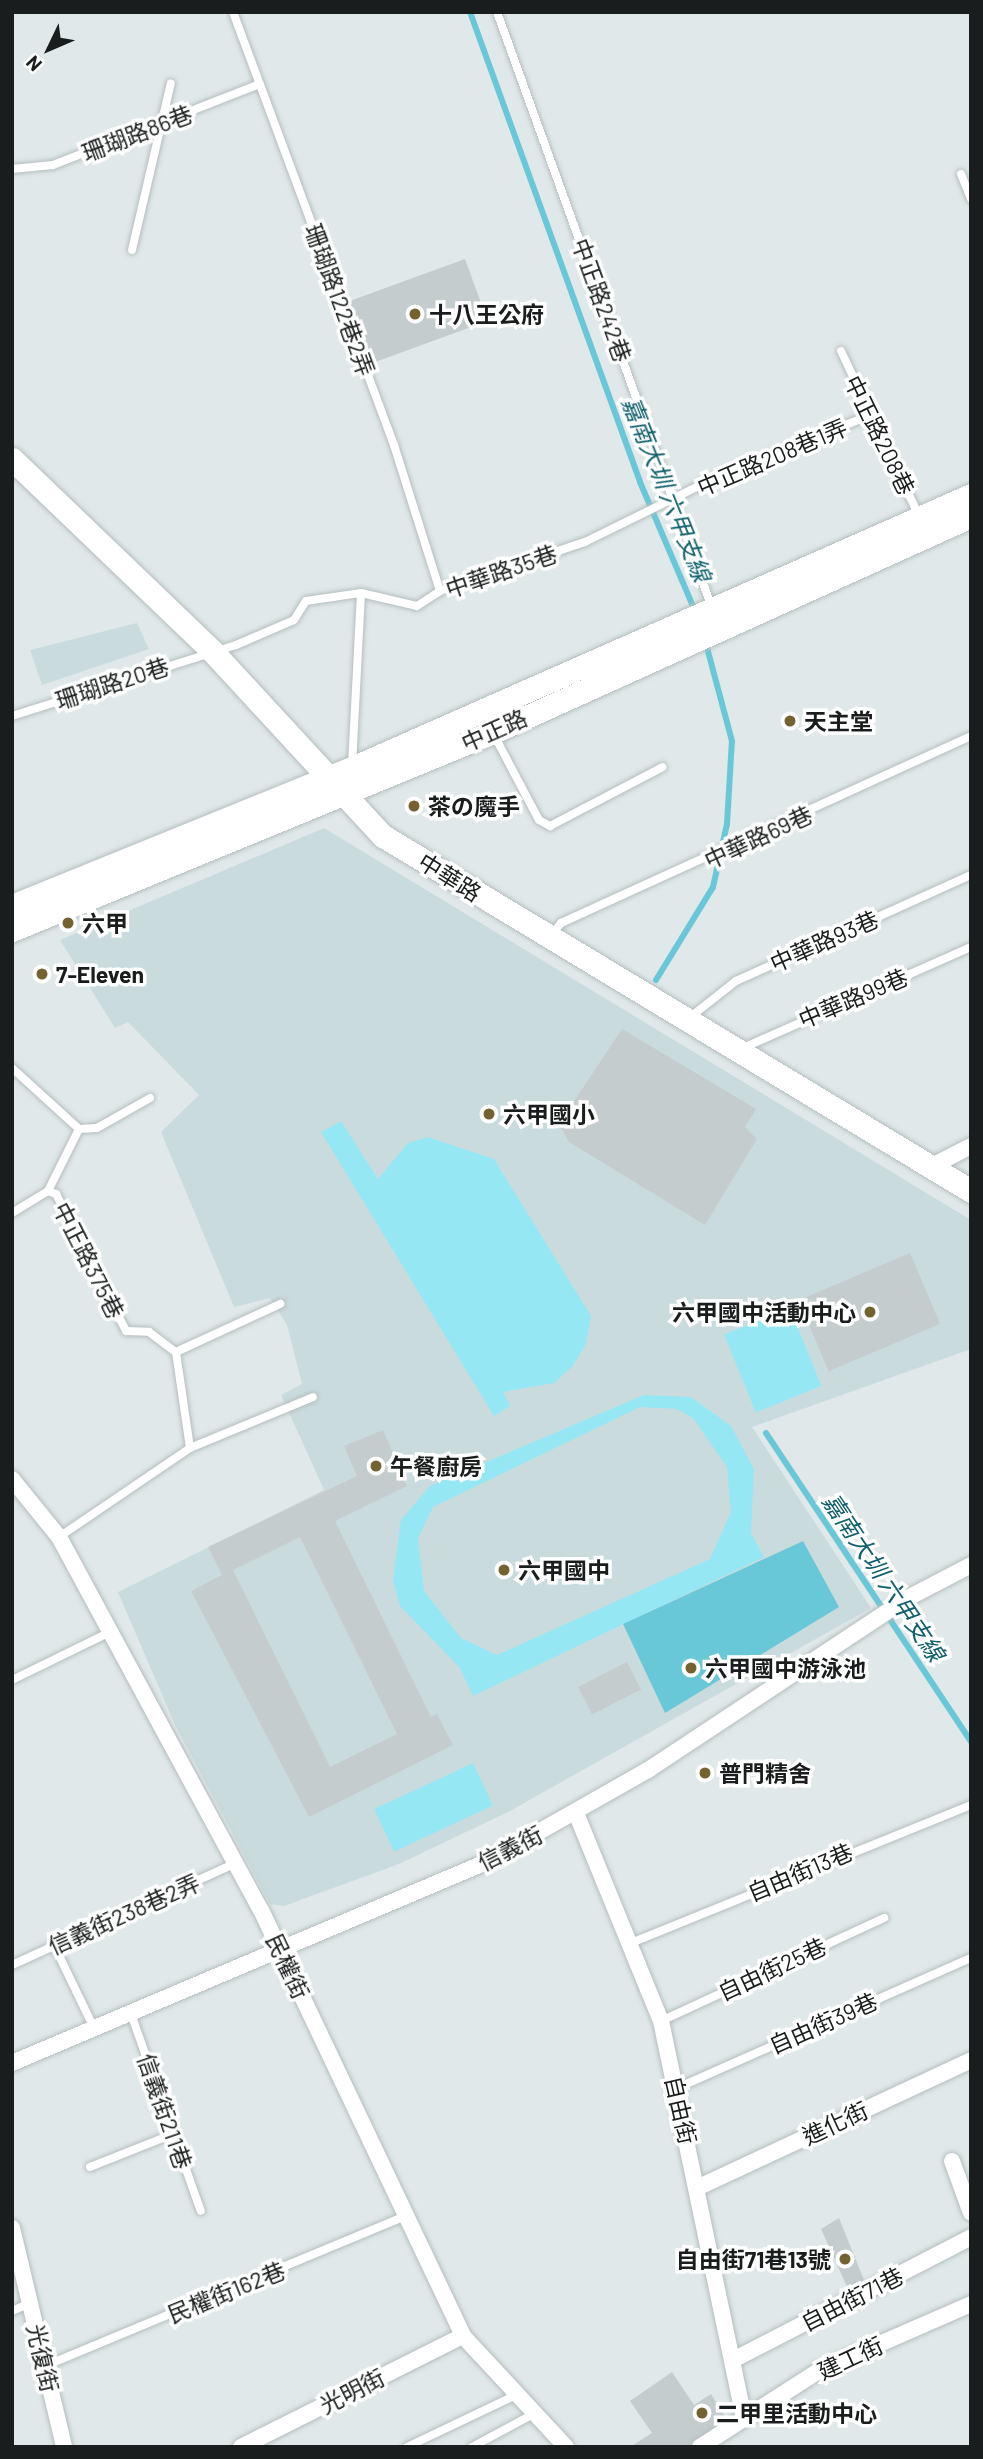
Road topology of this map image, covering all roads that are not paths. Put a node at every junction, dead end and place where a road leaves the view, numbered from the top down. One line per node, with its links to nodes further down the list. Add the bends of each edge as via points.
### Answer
1 (233, 12): 4 (lane, 珊瑚路122巷2弄)
2 (497, 12): 14 (lane, 中正路242巷)
3 (171, 83): 5 (lane)
4 (260, 84): 5 (lane, 珊瑚路86巷); 17 (lane, 珊瑚路122巷2弄, via 394,445)
5 (160, 125): 6 (lane, 珊瑚路86巷, via 53,165); 9 (lane)
6 (12, 169)
7 (961, 174): 8 (lane)
8 (971, 199)
9 (132, 250)
10 (841, 351): 11 (lane, 中正路208巷)
11 (868, 416): 14 (lane, 中正路208巷1弄); 16 (lane, 中正路208巷)
12 (12, 459): 20 (main road, 中華路)
13 (971, 495): 16 (main road, 中正路)
14 (677, 498): 17 (lane, 中華路35巷, via 585,542); 19 (lane, 中正路242巷)
15 (971, 516): 19 (main road, 中正路)
16 (920, 517): 19 (main road, 中正路)
17 (440, 591): 18 (lane, 中華路35巷, via 417,606 402,607)
18 (361, 593): 20 (lane, 中華路35巷, via 306,601 294,620); 25 (lane)
19 (716, 618): 22 (main road, 中正路); 25 (main road, 中正路)
20 (212, 651): 21 (lane, 珊瑚路20巷); 25 (main road, 中華路)
21 (12, 716)
22 (493, 732): 24 (lane, via 540,820 550,825); 25 (main road, 中正路)
23 (971, 736): 29 (lane, 中華路69巷, via 561,923)
24 (663, 767)
25 (344, 779): 27 (main road, 中正路); 28 (main road, 中正路); 29 (main road, 中華路, via 383,836)
26 (971, 875): 31 (lane, 中華路93巷, via 736,981)
27 (12, 906)
28 (12, 930)
29 (548, 938): 31 (main road, 中華路)
30 (971, 947): 32 (lane, 中華路99巷)
31 (686, 1021): 32 (main road, 中華路)
32 (736, 1051): 37 (main road, 中華路)
33 (12, 1068): 35 (lane)
34 (150, 1098): 35 (lane, via 97,1128)
35 (79, 1129): 38 (lane)
36 (971, 1146): 37 (street)
37 (930, 1167): 39 (main road, 中華路)
38 (48, 1191): 40 (lane, 中正路375巷); 42 (lane, 中正路375巷, via 56,1194 90,1253 126,1331 149,1332)
39 (971, 1191)
40 (12, 1213)
41 (279, 1304): 42 (lane)
42 (176, 1352): 44 (lane)
43 (313, 1397): 44 (lane)
44 (190, 1448): 46 (lane)
45 (13, 1482): 46 (street, 民權街)
46 (59, 1537): 48 (street, 民權街)
47 (971, 1565): 51 (street, 信義街, via 908,1598)
48 (110, 1632): 49 (lane); 52 (street, 民權街)
49 (12, 1680)
50 (971, 1805): 54 (lane, 自由街13巷)
51 (576, 1813): 54 (street, 自由街); 56 (street, 信義街, via 484,1863)
52 (236, 1863): 55 (lane, 信義街238巷2弄); 56 (street, 民權街)
53 (884, 1918): 60 (lane, 自由街25巷)
54 (631, 1943): 60 (street, 自由街)
55 (54, 1945): 58 (lane, 信義街238巷2弄); 61 (lane)
56 (279, 1948): 59 (street, 信義街); 71 (street, 民權街)
57 (971, 1958): 64 (lane, 自由街39巷)
58 (12, 1965)
59 (130, 2011): 61 (street, 信義街); 65 (lane, 信義街211巷)
60 (661, 2021): 64 (street, 自由街)
61 (94, 2028): 63 (street, 信義街)
62 (971, 2060): 68 (street, 進化街)
63 (12, 2063)
64 (676, 2089): 68 (street, 自由街)
65 (173, 2134): 67 (lane); 69 (lane, 信義街211巷)
66 (952, 2161): 70 (street)
67 (90, 2167)
68 (699, 2187): 78 (street, 自由街)
69 (201, 2211)
70 (971, 2213)
71 (406, 2216): 77 (street, 民權街); 79 (lane, 民權街162巷)
72 (12, 2228): 74 (street, 光復街)
73 (971, 2237): 78 (street, 自由街71巷)
74 (30, 2303): 76 (lane); 79 (street, 光復街)
75 (971, 2304): 82 (street, 建工街, via 820,2370)
76 (12, 2311)
77 (463, 2336): 80 (street, 民權街); 84 (street, 光明街)
78 (733, 2360): 82 (street, 自由街)
79 (45, 2366): 83 (street, 光復街)
80 (518, 2393): 81 (street, 民權街); 85 (lane)
81 (537, 2412): 86 (lane); 87 (street, 民權街)
82 (744, 2418): 88 (street, 建工街)
83 (64, 2447)
84 (241, 2447)
85 (407, 2447)
86 (472, 2447)
87 (566, 2447)
88 (699, 2447)

